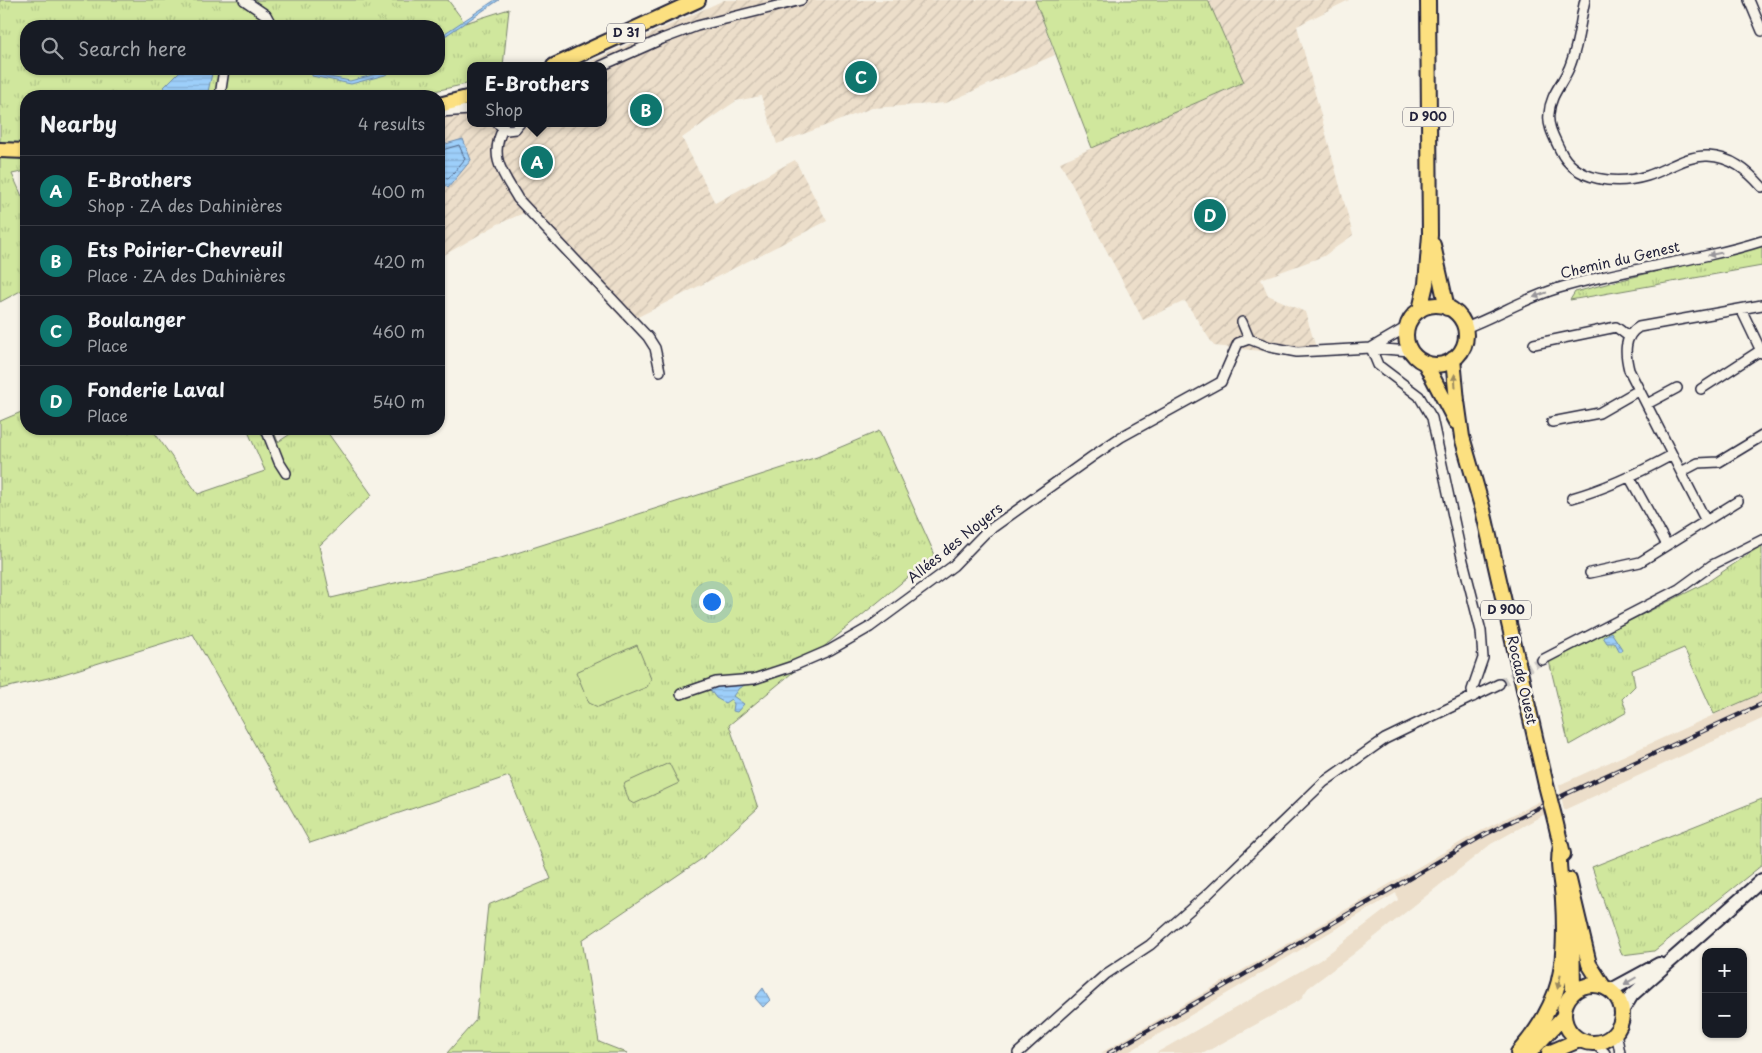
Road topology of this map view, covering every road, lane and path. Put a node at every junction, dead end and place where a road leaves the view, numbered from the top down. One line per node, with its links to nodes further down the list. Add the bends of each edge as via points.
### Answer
1 (244, 0): 8 (street)
2 (698, 0): 10 (main road, D 31)
3 (802, 0): 11 (street, via 697,26)
4 (1428, 0): 24 (main road, D 900)
5 (1585, 0): 23 (street, via 1571,65 1551,98 1548,117 1552,134 1569,164 1596,180 1632,179 1706,156 1734,162)
6 (1749, 0): 7 (street)
7 (1759, 15): 9 (street)
8 (269, 20)
9 (1762, 31)
10 (563, 62)
11 (607, 63)
12 (223, 75): 13 (street)
13 (221, 90)
14 (467, 98): 15 (main road)
15 (445, 104)
16 (467, 110): 17 (street)
17 (445, 112)
18 (500, 127): 41 (street, via 496,154 518,199 648,337 655,348)
19 (503, 127): 20 (street, via 511,130)
20 (515, 127)
21 (0, 150): 22 (main road)
22 (20, 151)
23 (1762, 187)
24 (1430, 235): 27 (main road, D 900); 29 (main road, D 900, via 1426,284)
25 (1762, 241): 32 (street, Chemin du Genest, one-way to 32, via 1733,251 1558,288)
26 (1762, 305): 28 (street)
27 (1447, 308): 29 (main road, via 1429,306); 32 (main road, via 1455,313)
28 (1741, 309): 33 (street, via 1639,327); 38 (street)
29 (1420, 310): 31 (main road)
30 (1242, 322): 34 (street)
31 (1407, 327): 36 (street); 37 (main road)
32 (1465, 328): 39 (main road, via 1464,345)
33 (1628, 336): 35 (street, via 1616,327); 44 (street, via 1625,355)
34 (1248, 339): 36 (street, via 1298,352); 62 (street, Allées des Noyers, via 1238,343 1221,382 1120,437 985,533 953,566 870,627 830,650 792,666 754,679 716,682)
35 (1534, 344)
36 (1371, 348): 37 (street); 63 (street, via 1378,365 1419,396 1432,418 1481,631 1483,658 1472,690)
37 (1410, 351): 40 (main road)
38 (1761, 352): 43 (street)
39 (1454, 359): 40 (main road, via 1444,364); 49 (main road, Rocade Ouest / D 900, one-way to 39)
40 (1425, 363): 49 (main road, Rocade Ouest / D 900)
41 (660, 371)
42 (1677, 388): 45 (street)
43 (1701, 389)
44 (1639, 390): 45 (street); 46 (street, via 1599,413)
45 (1648, 404): 50 (street)
46 (1552, 422)
47 (268, 435): 52 (street)
48 (1762, 436): 51 (street, via 1719,462 1698,463)
49 (1462, 437): 64 (main road, Rocade Ouest / D 900, bridge)
50 (1672, 455): 51 (street); 53 (street)
51 (1681, 472): 56 (street)
52 (286, 473)
53 (1630, 478): 54 (street); 58 (street)
54 (1572, 498)
55 (1738, 501): 56 (street)
56 (1706, 521): 58 (street)
57 (1762, 540): 60 (street, via 1712,565 1679,589)
58 (1667, 545): 59 (street, via 1640,562)
59 (1590, 572)
60 (1542, 660)
61 (1498, 684): 63 (street)
62 (680, 694)
63 (1473, 697): 75 (street, via 1385,739 1324,782 1157,939 1106,974)
64 (1561, 846): 66 (main road, Rocade Ouest / D 900); 76 (main road, one-way to 76, via 1558,859 1563,899 1562,968 1554,1000 1537,1031)
65 (1762, 880): 67 (main road)
66 (1572, 896): 68 (main road, Rocade Ouest / D 900, via 1589,964); 69 (main road, Rocade Ouest / D 900)
67 (1678, 952): 68 (main road, one-way to 68); 70 (main road, via 1632,995)
68 (1607, 988): 69 (main road, via 1587,985); 70 (main road, via 1617,996)
69 (1574, 991): 71 (main road, via 1567,999)
70 (1622, 1011): 72 (main road)
71 (1563, 1017): 73 (main road, via 1571,1034); 77 (main road)
72 (1616, 1032): 74 (main road, via 1610,1038); 80 (street)
73 (1579, 1040): 74 (main road); 78 (main road)
74 (1594, 1043): 79 (street)
75 (1018, 1053)
76 (1518, 1053)
77 (1529, 1053)
78 (1550, 1053)
79 (1605, 1053)
80 (1620, 1053)

